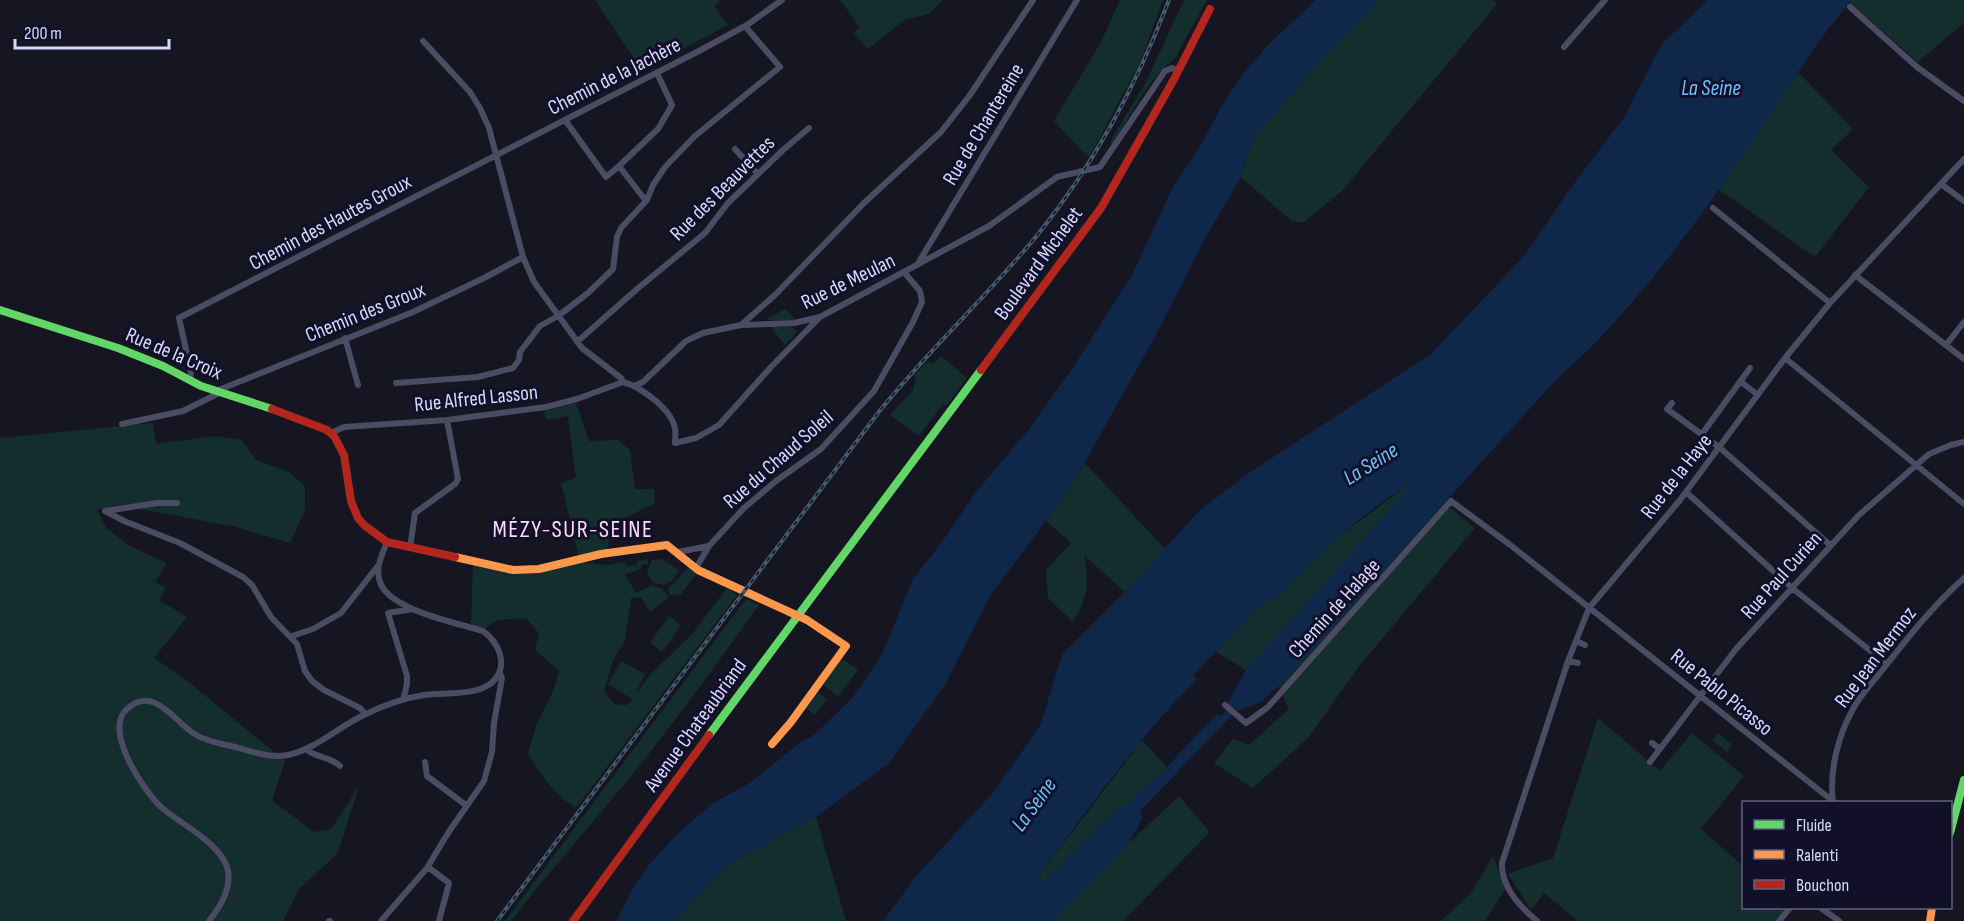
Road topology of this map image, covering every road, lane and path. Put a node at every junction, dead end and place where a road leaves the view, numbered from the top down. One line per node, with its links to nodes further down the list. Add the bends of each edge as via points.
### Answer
1 (782, 0): 7 (street, Chemin de la Jachère)
2 (1033, 0): 32 (street, via 936,139 883,185)
3 (1077, 0): 25 (street, Rue de Chantereine)
4 (1215, 0): 10 (main road, Boulevard Michelet)
5 (1605, 0): 9 (street)
6 (1850, 7): 12 (street, via 1917,67)
7 (746, 26): 11 (street, Chemin de la Jachère); 21 (street, via 780,67 695,136 664,167)
8 (423, 41): 16 (street, via 470,92 489,129)
9 (1564, 47)
10 (1177, 70): 25 (street, Rue de Meulan, via 1162,75 1103,164 1057,177 989,226); 43 (main road, Boulevard Michelet, via 1103,205)
11 (657, 73): 13 (street, Chemin de la Jachère); 18 (street, via 672,105 658,129)
12 (1964, 101)
13 (565, 120): 16 (street, Chemin de la Jachère); 18 (street, via 606,177)
14 (809, 128): 19 (street, Rue des Beauvettes)
15 (735, 149): 19 (street)
16 (496, 156): 24 (street); 40 (street, Chemin des Hautes Groux, via 179,318)
17 (1964, 159): 20 (street, Rue de la Haye)
18 (619, 166): 21 (street)
19 (758, 174): 35 (street, Rue des Beauvettes, via 705,233)
20 (1941, 184): 22 (street); 27 (street, Rue de la Haye)
21 (646, 201): 30 (street, via 621,228 613,269)
22 (1964, 201)
23 (1713, 208): 28 (street)
24 (523, 257): 30 (street, via 534,282); 34 (street, Chemin des Groux, via 413,312)
25 (916, 266): 26 (street, Rue de Meulan)
26 (904, 272): 31 (street, Rue de Meulan); 63 (street, Rue du Chaud Soleil, via 920,291 922,302 874,391 821,448 743,509)
27 (1855, 275): 28 (street, Rue de la Haye); 36 (street)
28 (1830, 303): 37 (street, Rue de la Haye)
29 (0, 310): 40 (main road, Rue de la Croix, via 118,348)
30 (558, 316): 35 (street); 44 (street, via 540,326 519,352 513,368 506,371)
31 (820, 317): 32 (street, Rue de Meulan, via 795,323); 46 (street, via 719,425 696,438 675,443 675,428 667,410)
32 (745, 322): 46 (street, Rue de Meulan, via 690,339)
33 (1964, 322): 36 (street)
34 (345, 338): 45 (street); 47 (street, Chemin des Groux)
35 (578, 342): 42 (street)
36 (1946, 345): 38 (street)
37 (1785, 358): 48 (street, Rue de la Haye); 56 (street)
38 (1964, 359)
39 (1750, 368): 41 (street)
40 (190, 379): 47 (main road, Rue de la Croix)
41 (1740, 381): 48 (street); 53 (street)
42 (623, 382): 46 (street); 50 (street, Rue Alfred Lasson, via 546,407)
43 (973, 382): 72 (main road, Avenue Chateaubriand)
44 (396, 383)
45 (358, 385)
46 (634, 386)
47 (218, 392): 51 (street, Chemin des Groux, via 183,411); 52 (main road, Rue de la Croix, via 309,421)
48 (1758, 395): 55 (street, Rue de la Haye)
49 (1672, 403): 53 (street, via 1667,409)
50 (447, 420): 52 (street, Rue Alfred Lasson, via 347,426); 64 (street, via 458,479 414,513)
51 (122, 424)
52 (331, 433): 61 (main road, via 344,455 351,501 358,518)
53 (1702, 434): 55 (street)
54 (1964, 442): 56 (street, Rue Paul Curien, via 1939,449)
55 (1719, 447): 57 (street, Rue de la Haye); 62 (street)
56 (1916, 464): 60 (street); 62 (street, Rue Paul Curien)
57 (1686, 492): 69 (street); 70 (street, Rue de la Haye)
58 (1451, 501): 70 (street, Rue Pablo Picasso); 82 (street, Chemin de Halage, via 1268,707 1246,723)
59 (177, 503): 73 (street, via 105,511 180,543 243,577 271,617)
60 (1964, 504)
61 (387, 542): 64 (main road); 66 (street)
62 (1830, 545): 69 (street, Rue Paul Curien)
63 (709, 546): 65 (street); 67 (street)
64 (410, 548): 65 (main road, via 513,570 539,569 601,554 667,545)
65 (678, 552): 67 (main road)
66 (378, 566): 71 (street, via 380,583 388,594); 73 (street, via 341,613 314,629)
67 (697, 569): 72 (main road)
68 (1964, 578): 78 (street, Rue Jean Mermoz, via 1923,618)
69 (1792, 588): 78 (street); 80 (street, Rue Paul Curien, via 1743,640)
70 (1589, 608): 74 (street, Rue de la Haye); 80 (street, Rue Pablo Picasso)
71 (413, 609): 79 (street, via 492,638 502,665); 81 (street, via 388,613 407,676)
72 (800, 617): 85 (main road, via 846,646); 102 (main road, Avenue Chateaubriand)
73 (292, 636): 83 (street, via 312,681)
74 (1576, 641): 75 (street); 76 (street, Rue de la Haye)
75 (1585, 645)
76 (1568, 661): 77 (street); 103 (street, Rue de la Haye, via 1502,863 1512,894)
77 (1578, 663)
78 (1887, 664): 93 (street, Rue Jean Mermoz, via 1850,715 1834,764 1830,787)
79 (500, 673): 81 (street, via 477,691); 94 (street, via 492,752 484,781)
80 (1700, 696): 87 (street, Rue Paul Curien); 92 (street, Rue Pablo Picasso)
81 (403, 700): 83 (street)
82 (1225, 705)
83 (365, 714): 86 (street)
84 (1652, 743): 87 (street)
85 (772, 744)
86 (306, 749): 90 (street); 99 (street, via 286,756 268,755 196,736 160,705 148,701 137,702 123,713 118,724 119,736 141,781 161,807 211,844 228,871 225,897)
87 (1660, 749): 89 (street, Rue Paul Curien)
88 (425, 762): 94 (street, via 427,776)
89 (1650, 762)
90 (340, 766)
91 (1964, 780): 95 (main road)
92 (1832, 801)
93 (1833, 801)
94 (467, 806): 96 (street)
95 (1952, 825)
96 (428, 867): 100 (street); 101 (street, via 449,883)
97 (1789, 909): 104 (street)
98 (1822, 909): 105 (street)
99 (209, 921)
100 (381, 921)
101 (439, 921)
102 (575, 921)
103 (1537, 921)
104 (1779, 921)
105 (1839, 921)

